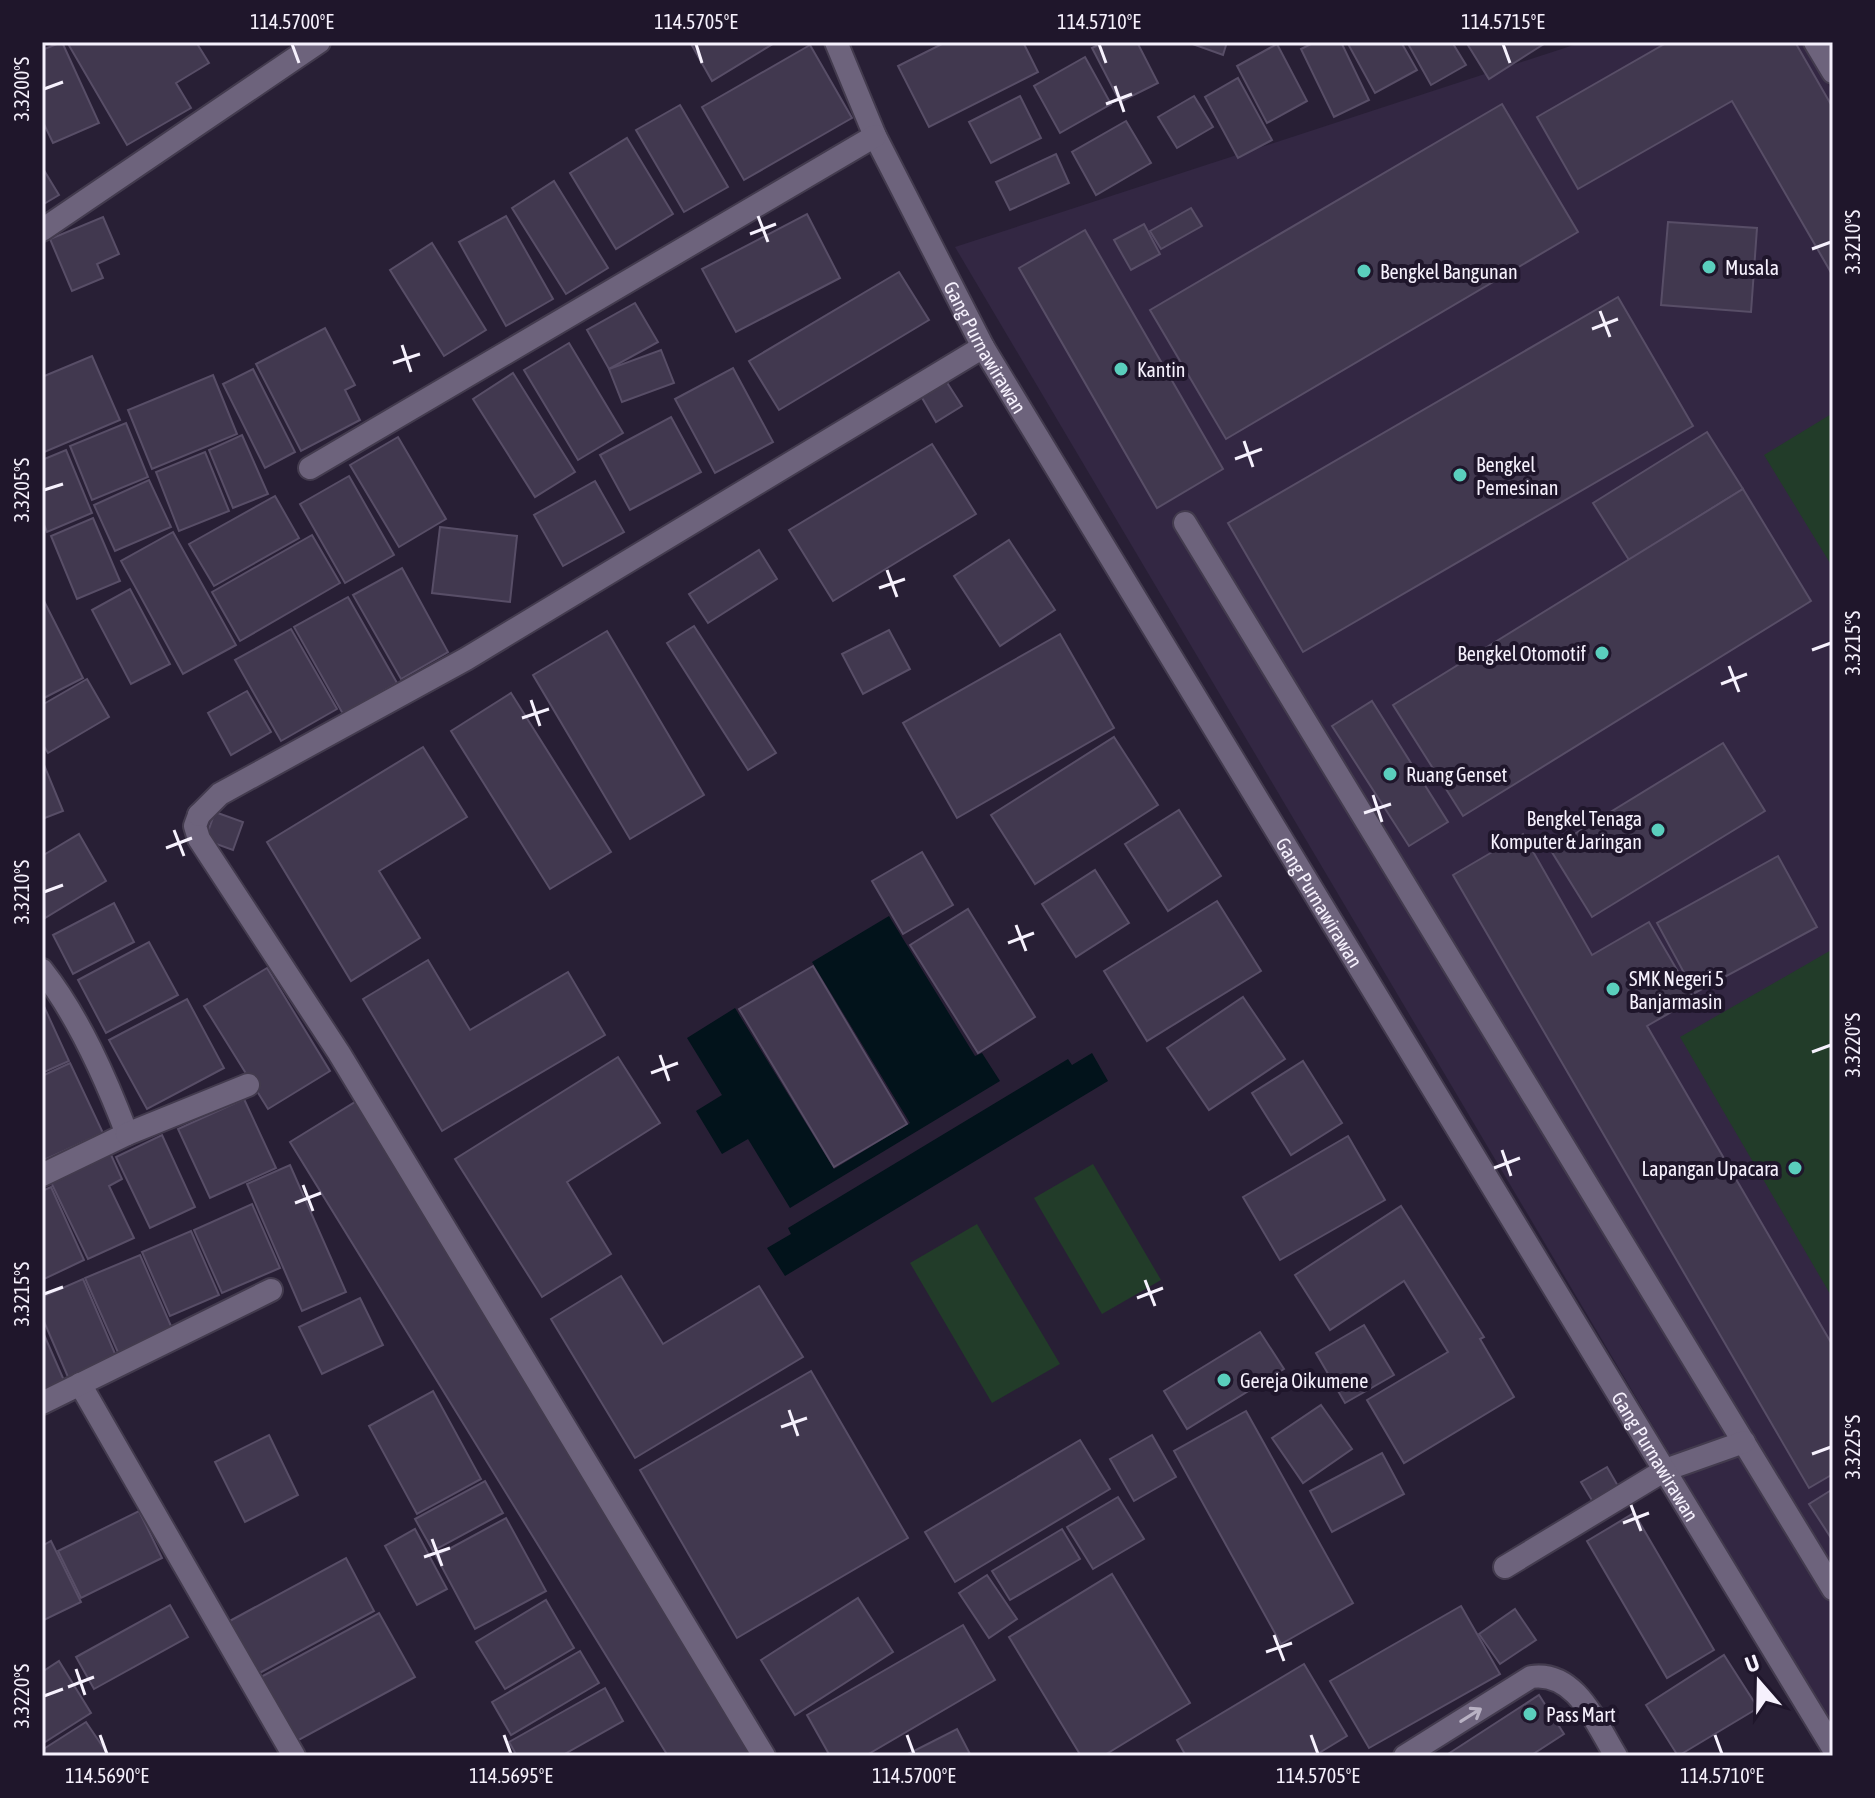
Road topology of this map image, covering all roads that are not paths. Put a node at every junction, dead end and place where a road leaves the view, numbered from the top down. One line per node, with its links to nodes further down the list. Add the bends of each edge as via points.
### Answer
1 (319, 42): 7 (street)
2 (862, 42): 4 (street)
3 (1815, 42): 5 (street)
4 (839, 48): 6 (street, Gang Purnawirawan)
5 (1833, 72)
6 (875, 136): 8 (street, Gang Purnawirawan); 9 (street)
7 (42, 230)
8 (983, 347): 19 (street, Gang Purnawirawan); 24 (street, via 466,659 220,794 195,826 339,1053)
9 (310, 468)
10 (1185, 523): 18 (street)
11 (42, 970): 13 (street, via 112,1095)
12 (248, 1085): 13 (street)
13 (127, 1134): 14 (street)
14 (42, 1175)
15 (271, 1290): 16 (street)
16 (80, 1384): 17 (street); 23 (street)
17 (42, 1403)
18 (1744, 1442): 19 (street); 21 (street)
19 (1665, 1470): 20 (street); 22 (street, Gang Purnawirawan)
20 (1505, 1567)
21 (1833, 1589)
22 (1833, 1748)
23 (294, 1756)
24 (764, 1756)
25 (1405, 1756): 26 (street, one-way to 26, via 1531,1677 1543,1675 1580,1698)
26 (1616, 1756)

